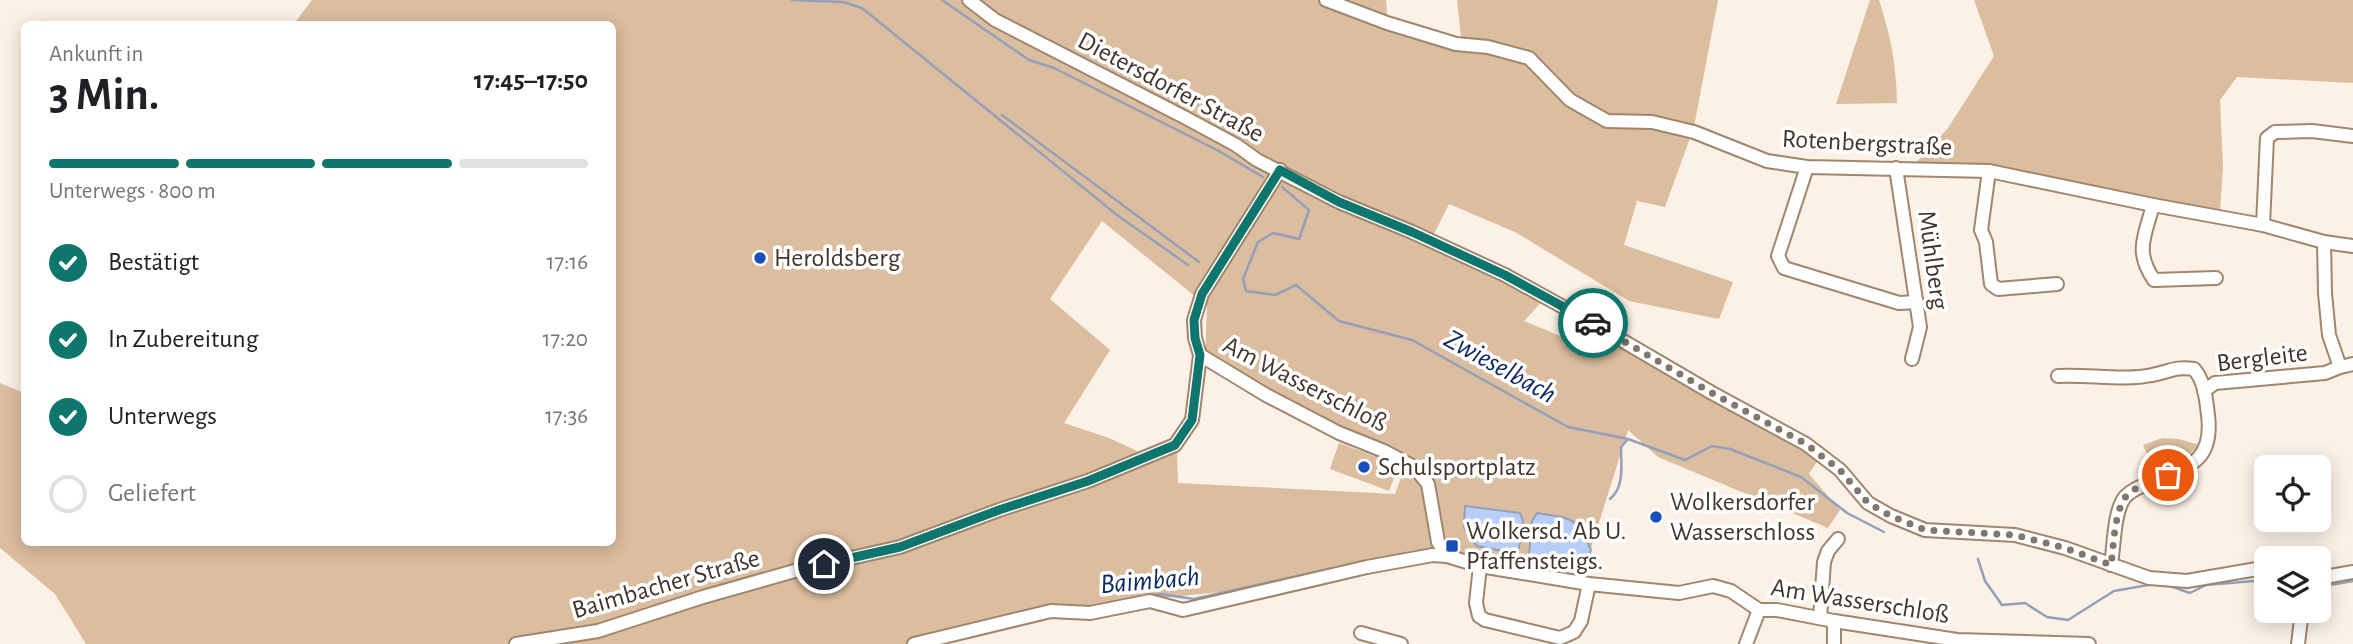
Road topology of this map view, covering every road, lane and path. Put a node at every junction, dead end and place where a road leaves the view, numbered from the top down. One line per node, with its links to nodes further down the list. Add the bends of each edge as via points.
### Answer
1 (969, 0): 6 (street, Dietersdorfer Straße, via 995,20)
2 (1326, 0): 4 (street, Rotenbergstraße, via 1455,44 1529,58 1570,100 1607,121 1652,122 1694,132 1767,161)
3 (2353, 136): 9 (street, via 2312,131 2275,132 2267,138)
4 (1807, 167): 5 (street, Rotenbergstraße); 14 (street, via 1778,256 1784,268 1899,303)
5 (1896, 168): 7 (street, Rotenbergstraße); 14 (street, Mühlberg)
6 (1280, 170): 15 (street, Baimbacher Straße, via 1202,294 1194,320); 22 (street, Dietersdorfer Straße, via 1339,202 1505,275 1806,444 1840,470 1868,503 1891,516 1925,530 2015,535)
7 (1989, 171): 8 (street, Rotenbergstraße); 13 (street, via 1981,230 1991,284 1998,289)
8 (2153, 205): 9 (street, Rotenbergstraße); 12 (street, via 2141,253 2154,280)
9 (2263, 225): 10 (street, Rotenbergstraße)
10 (2324, 242): 11 (street, Rotenbergstraße); 17 (street, via 2329,335)
11 (2353, 246)
12 (2216, 278)
13 (2057, 284)
14 (1917, 302): 16 (street, Mühlberg, via 1920,327)
15 (1200, 355): 21 (street, Am Wasserschloß, via 1266,395 1414,467 1428,484 1438,542); 35 (street, Baimbacher Straße, via 1192,420 1175,445 1140,460 900,547 798,570 598,631)
16 (1912, 359)
17 (2346, 365): 19 (street, Bergleite, via 2325,373 2215,383)
18 (2058, 376): 19 (street, via 2152,375 2182,367 2194,369)
19 (2204, 391): 22 (street, Bergleite, via 2207,445 2201,457 2129,492 2122,500)
20 (1838, 539): 29 (street, via 1824,562)
21 (1447, 555): 23 (street, Am Wasserschloß); 36 (street, Am Wasserschloß, via 1367,567 1183,610 1150,601 1090,612 1051,611)
22 (2111, 565): 24 (street, Dietersdorfer Straße, via 2148,578 2187,581)
23 (1480, 566): 27 (street, Am Wasserschloß); 27 (street, via 1479,616 1560,638 1574,632 1581,621)
24 (2254, 570)
25 (2353, 572): 26 (street)
26 (2331, 576)
27 (1589, 584): 28 (street, Am Wasserschloß, via 1679,593 1713,586 1731,591)
28 (1759, 610): 29 (street, Am Wasserschloß); 38 (street)
29 (1820, 618): 30 (street, Am Wasserschloß)
30 (1834, 621): 33 (street, Am Wasserschloß); 39 (street)
31 (2301, 623): 41 (street)
32 (1361, 633): 37 (street)
33 (1963, 642): 34 (street, Am Wasserschloß)
34 (2070, 643): 40 (street, Am Wasserschloß)
35 (516, 644)
36 (914, 644)
37 (1401, 644)
38 (1746, 644)
39 (1834, 644)
40 (2090, 644)
41 (2298, 644)

